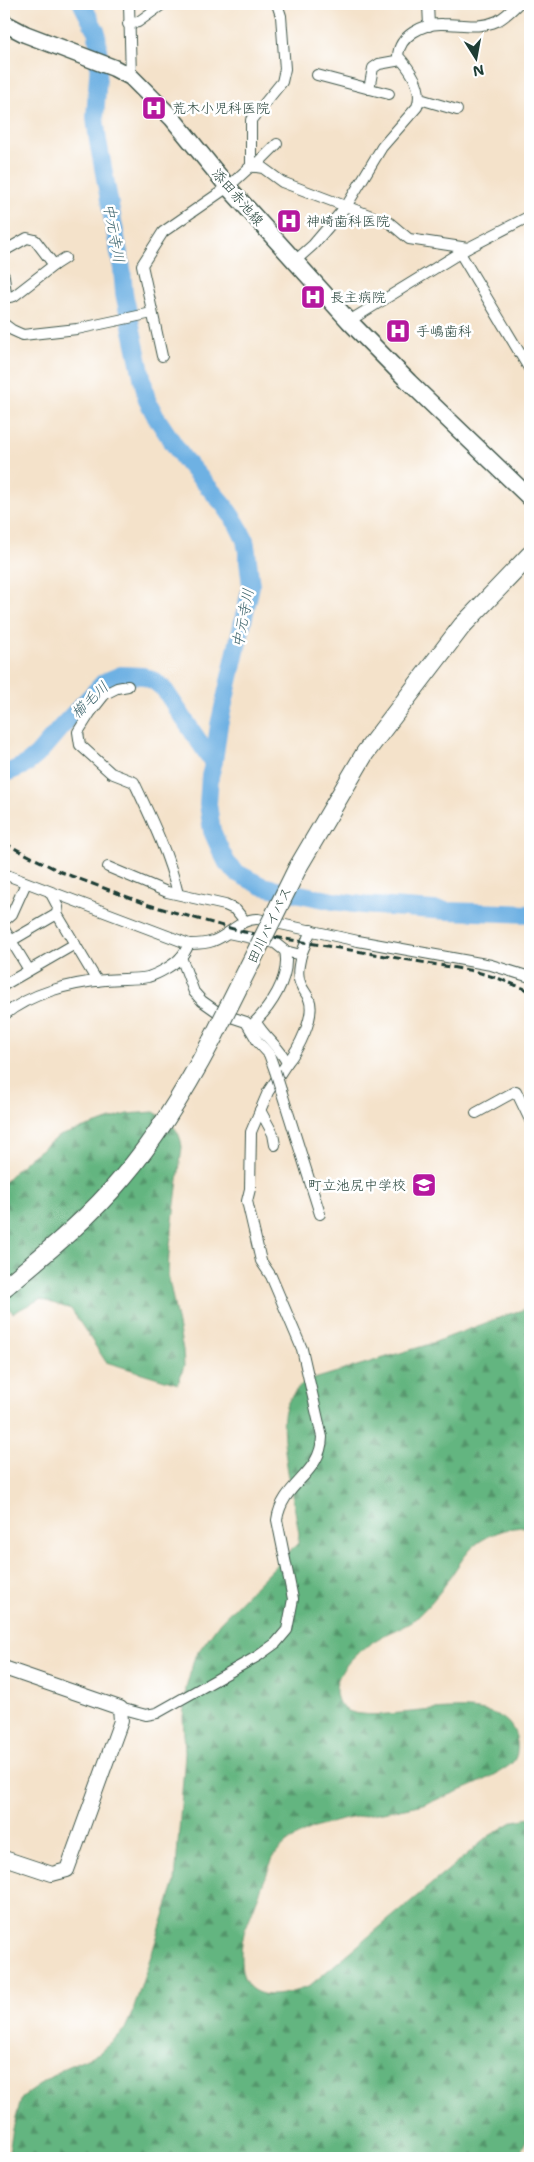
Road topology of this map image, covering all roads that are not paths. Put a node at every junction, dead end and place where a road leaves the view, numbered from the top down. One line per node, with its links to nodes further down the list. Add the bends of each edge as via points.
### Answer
1 (129, 4): 7 (street)
2 (163, 4): 7 (street, via 138,22)
3 (277, 4): 17 (street, via 281,16 285,69 282,82 251,120)
4 (428, 4): 8 (street)
5 (518, 4): 8 (street, via 497,21 470,27)
6 (4, 23): 11 (main road, 添田赤池線)
7 (128, 24): 11 (street)
8 (429, 26): 9 (street, via 402,40 398,47)
9 (401, 60): 12 (street, via 373,68); 14 (street, via 417,84)
10 (317, 75): 12 (street)
11 (131, 77): 18 (main road, 添田赤池線, via 172,118)
12 (369, 89): 13 (street)
13 (389, 94)
14 (420, 99): 15 (street); 19 (street, via 417,107 382,147)
15 (457, 110)
16 (277, 144): 17 (street)
17 (252, 166): 18 (street); 19 (street, via 263,168 282,182)
18 (228, 187): 24 (main road, 添田赤池線); 27 (street, via 163,232 142,265)
19 (347, 205): 21 (street, via 390,223 409,239); 24 (street)
20 (530, 216): 21 (street)
21 (464, 250): 28 (street); 31 (street)
22 (4, 252): 25 (street, via 27,238 35,240)
23 (65, 258): 25 (street)
24 (295, 261): 28 (main road, 添田赤池線)
25 (54, 265): 26 (street, via 10,297 6,295)
26 (4, 276)
27 (152, 313): 29 (street, via 76,329 23,335); 30 (street)
28 (349, 321): 32 (main road, 添田赤池線)
29 (4, 324)
30 (162, 356)
31 (530, 370)
32 (530, 498)
33 (530, 555): 64 (highway, 田川バイパス, bridge, via 462,626 365,753 298,867 185,1090 124,1176 90,1214)
34 (128, 686): 39 (street, via 105,694 95,706 78,732 80,745 111,773 134,782 158,832)
35 (108, 867): 39 (street)
36 (4, 874): 37 (street)
37 (26, 883): 38 (street); 42 (street, via 12,914)
38 (50, 892): 40 (street); 48 (street)
39 (178, 894): 41 (street, via 225,905 236,910)
40 (58, 914): 46 (street); 47 (street)
41 (244, 920): 44 (street, via 258,919); 45 (street)
42 (4, 921)
43 (4, 929): 46 (street)
44 (310, 930): 50 (street); 53 (street, via 491,966)
45 (228, 933): 48 (street, via 213,941); 49 (street, via 275,943)
46 (8, 943): 52 (street)
47 (75, 944): 52 (street); 54 (street)
48 (189, 944): 51 (street)
49 (285, 951): 50 (street); 57 (street, via 287,960 274,998)
50 (301, 955): 58 (street, via 297,975 310,1000 310,1014 297,1052)
51 (181, 957): 54 (street, via 147,977); 57 (street, via 194,992 202,1000 218,1013)
52 (29, 970): 55 (street)
53 (530, 978)
54 (97, 981): 56 (street, via 34,997)
55 (4, 985)
56 (4, 1015)
57 (252, 1025): 58 (street, via 285,1057); 63 (street, bridge, via 269,1054)
58 (287, 1063): 59 (street)
59 (260, 1110): 62 (street); 66 (street, via 251,1132 248,1201 261,1261 272,1276 302,1349 322,1437 318,1459 279,1507 277,1520 292,1598 291,1613 287,1630 276,1643 157,1713 146,1715)
60 (476, 1112): 61 (street, via 516,1091)
61 (530, 1120)
62 (275, 1145)
63 (320, 1214)
64 (4, 1288)
65 (4, 1668): 66 (street)
66 (120, 1708): 67 (street, via 121,1721 67,1870 52,1874)
67 (4, 1858)

